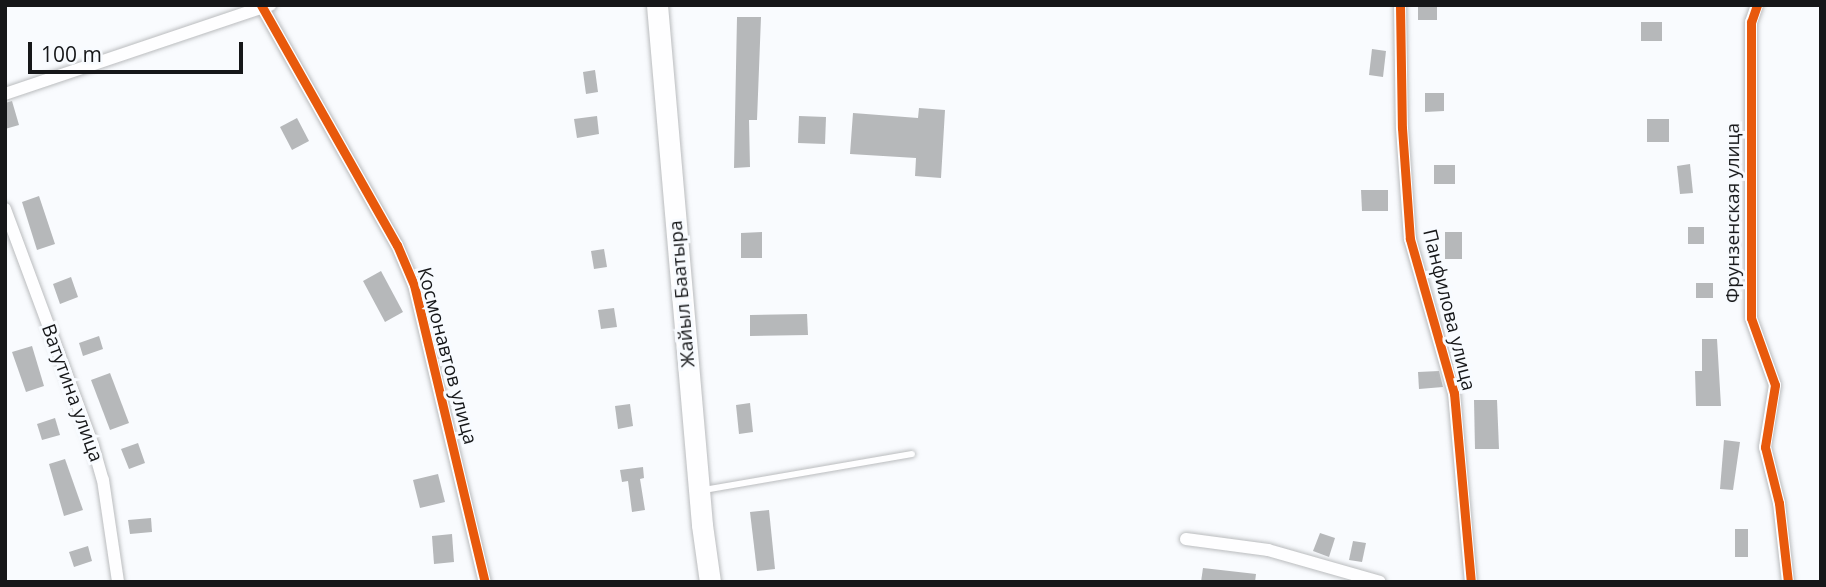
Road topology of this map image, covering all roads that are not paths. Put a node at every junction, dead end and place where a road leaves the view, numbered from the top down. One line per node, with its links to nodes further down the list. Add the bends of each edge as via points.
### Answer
1 (657, 5): 8 (highway, Жайыл Баатыра)
2 (1400, 5): 14 (street, Панфилова улица, via 1410,239 1454,393)
3 (1757, 5): 15 (street, Фрунзенская улица, via 1751,22 1751,318 1775,385 1765,447 1779,503)
4 (264, 6): 5 (street); 11 (street, Космонавтов улица, via 397,245 414,285)
5 (5, 93)
6 (5, 209): 10 (street, Ватутина улица, via 93,446 103,480)
7 (912, 454): 8 (lane)
8 (699, 491): 12 (highway, Жайыл Баатыра)
9 (1186, 539): 13 (street, via 1268,550)
10 (118, 582)
11 (485, 582)
12 (710, 582)
13 (1380, 582)
14 (1471, 582)
15 (1788, 582)

